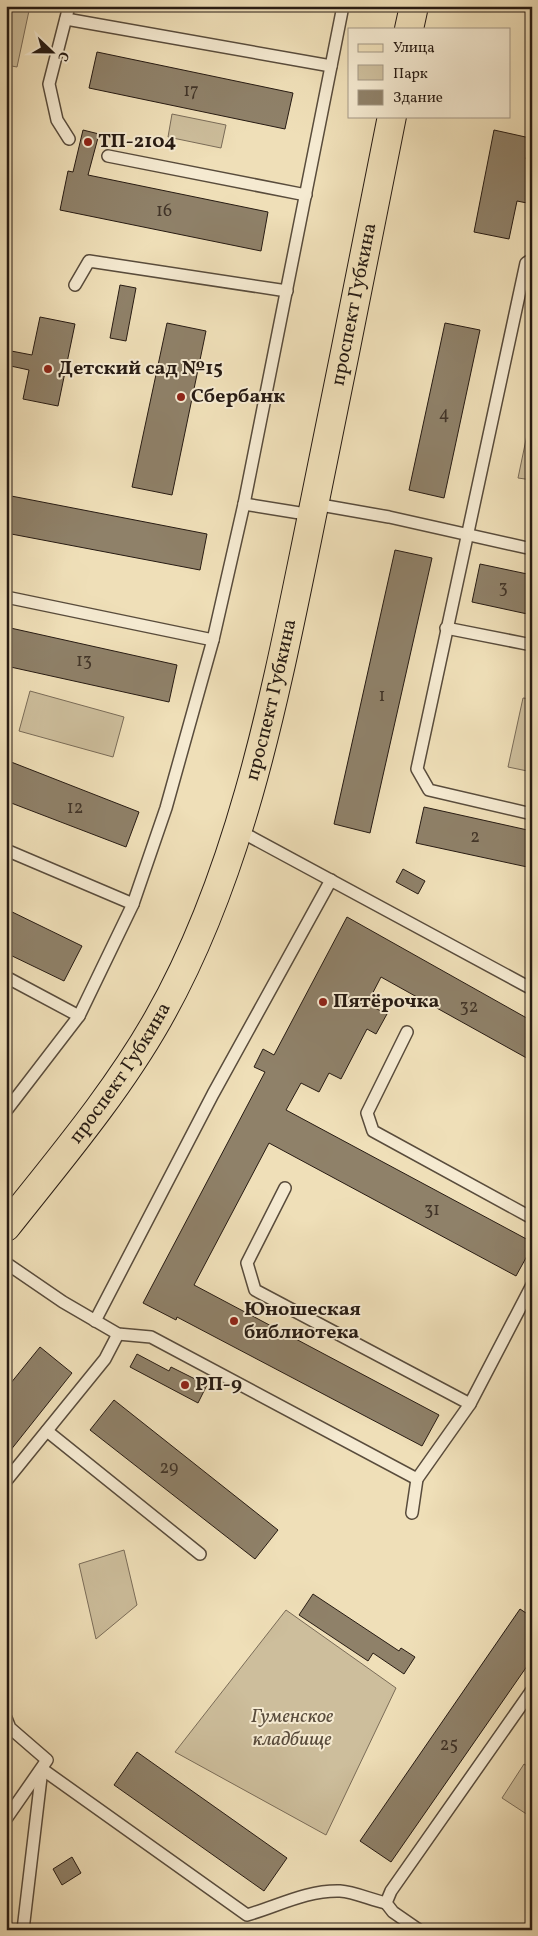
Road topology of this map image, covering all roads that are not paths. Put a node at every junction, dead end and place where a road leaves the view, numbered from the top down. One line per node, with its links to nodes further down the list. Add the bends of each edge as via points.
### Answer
1 (69, 6): 4 (lane)
2 (343, 6): 6 (lane)
3 (414, 6): 5 (main road)
4 (66, 19): 6 (lane); 8 (lane, via 49,84 57,120)
5 (409, 28)
6 (331, 66): 10 (lane)
7 (392, 118): 15 (main road, проспект Губкина)
8 (69, 139)
9 (108, 156): 10 (lane)
10 (306, 195): 13 (lane)
11 (532, 259): 16 (lane, via 526,263)
12 (75, 285): 13 (lane, via 89,261)
13 (287, 291): 14 (lane)
14 (244, 504): 15 (lane); 20 (lane)
15 (313, 510): 16 (lane, via 389,517); 23 (main road, проспект Губкина, via 262,745)
16 (466, 535): 17 (lane); 19 (lane)
17 (532, 549)
18 (6, 597): 20 (lane)
19 (446, 628): 21 (lane); 22 (lane, via 417,769 429,790)
20 (214, 640): 26 (lane, via 166,808)
21 (532, 645)
22 (532, 814)
23 (238, 830): 25 (lane); 34 (main road, проспект Губкина, via 195,944 158,1019 88,1123)
24 (6, 850): 26 (lane)
25 (331, 880): 28 (lane); 37 (lane, via 213,1094)
26 (133, 904): 29 (lane)
27 (6, 977): 29 (lane)
28 (532, 989)
29 (79, 1016): 31 (lane)
30 (407, 1032): 33 (lane, via 367,1113 373,1131)
31 (6, 1112)
32 (285, 1188): 39 (lane, via 248,1263 255,1290)
33 (532, 1218)
34 (6, 1227)
35 (6, 1263): 37 (lane)
36 (532, 1286): 39 (lane)
37 (95, 1320): 38 (lane)
38 (118, 1334): 40 (lane, via 105,1359); 41 (lane, via 151,1337)
39 (470, 1404): 41 (lane)
40 (47, 1431): 42 (lane); 44 (lane)
41 (417, 1479): 43 (lane)
42 (6, 1481)
43 (412, 1513)
44 (200, 1554)
45 (532, 1690): 49 (lane, via 391,1891)
46 (6, 1718): 47 (lane, via 10,1728 47,1760)
47 (42, 1769): 48 (lane); 49 (lane, via 246,1915 312,1892 342,1891); 50 (lane)
48 (6, 1819)
49 (386, 1903): 51 (lane, via 393,1912)
50 (23, 1930)
51 (419, 1930)

